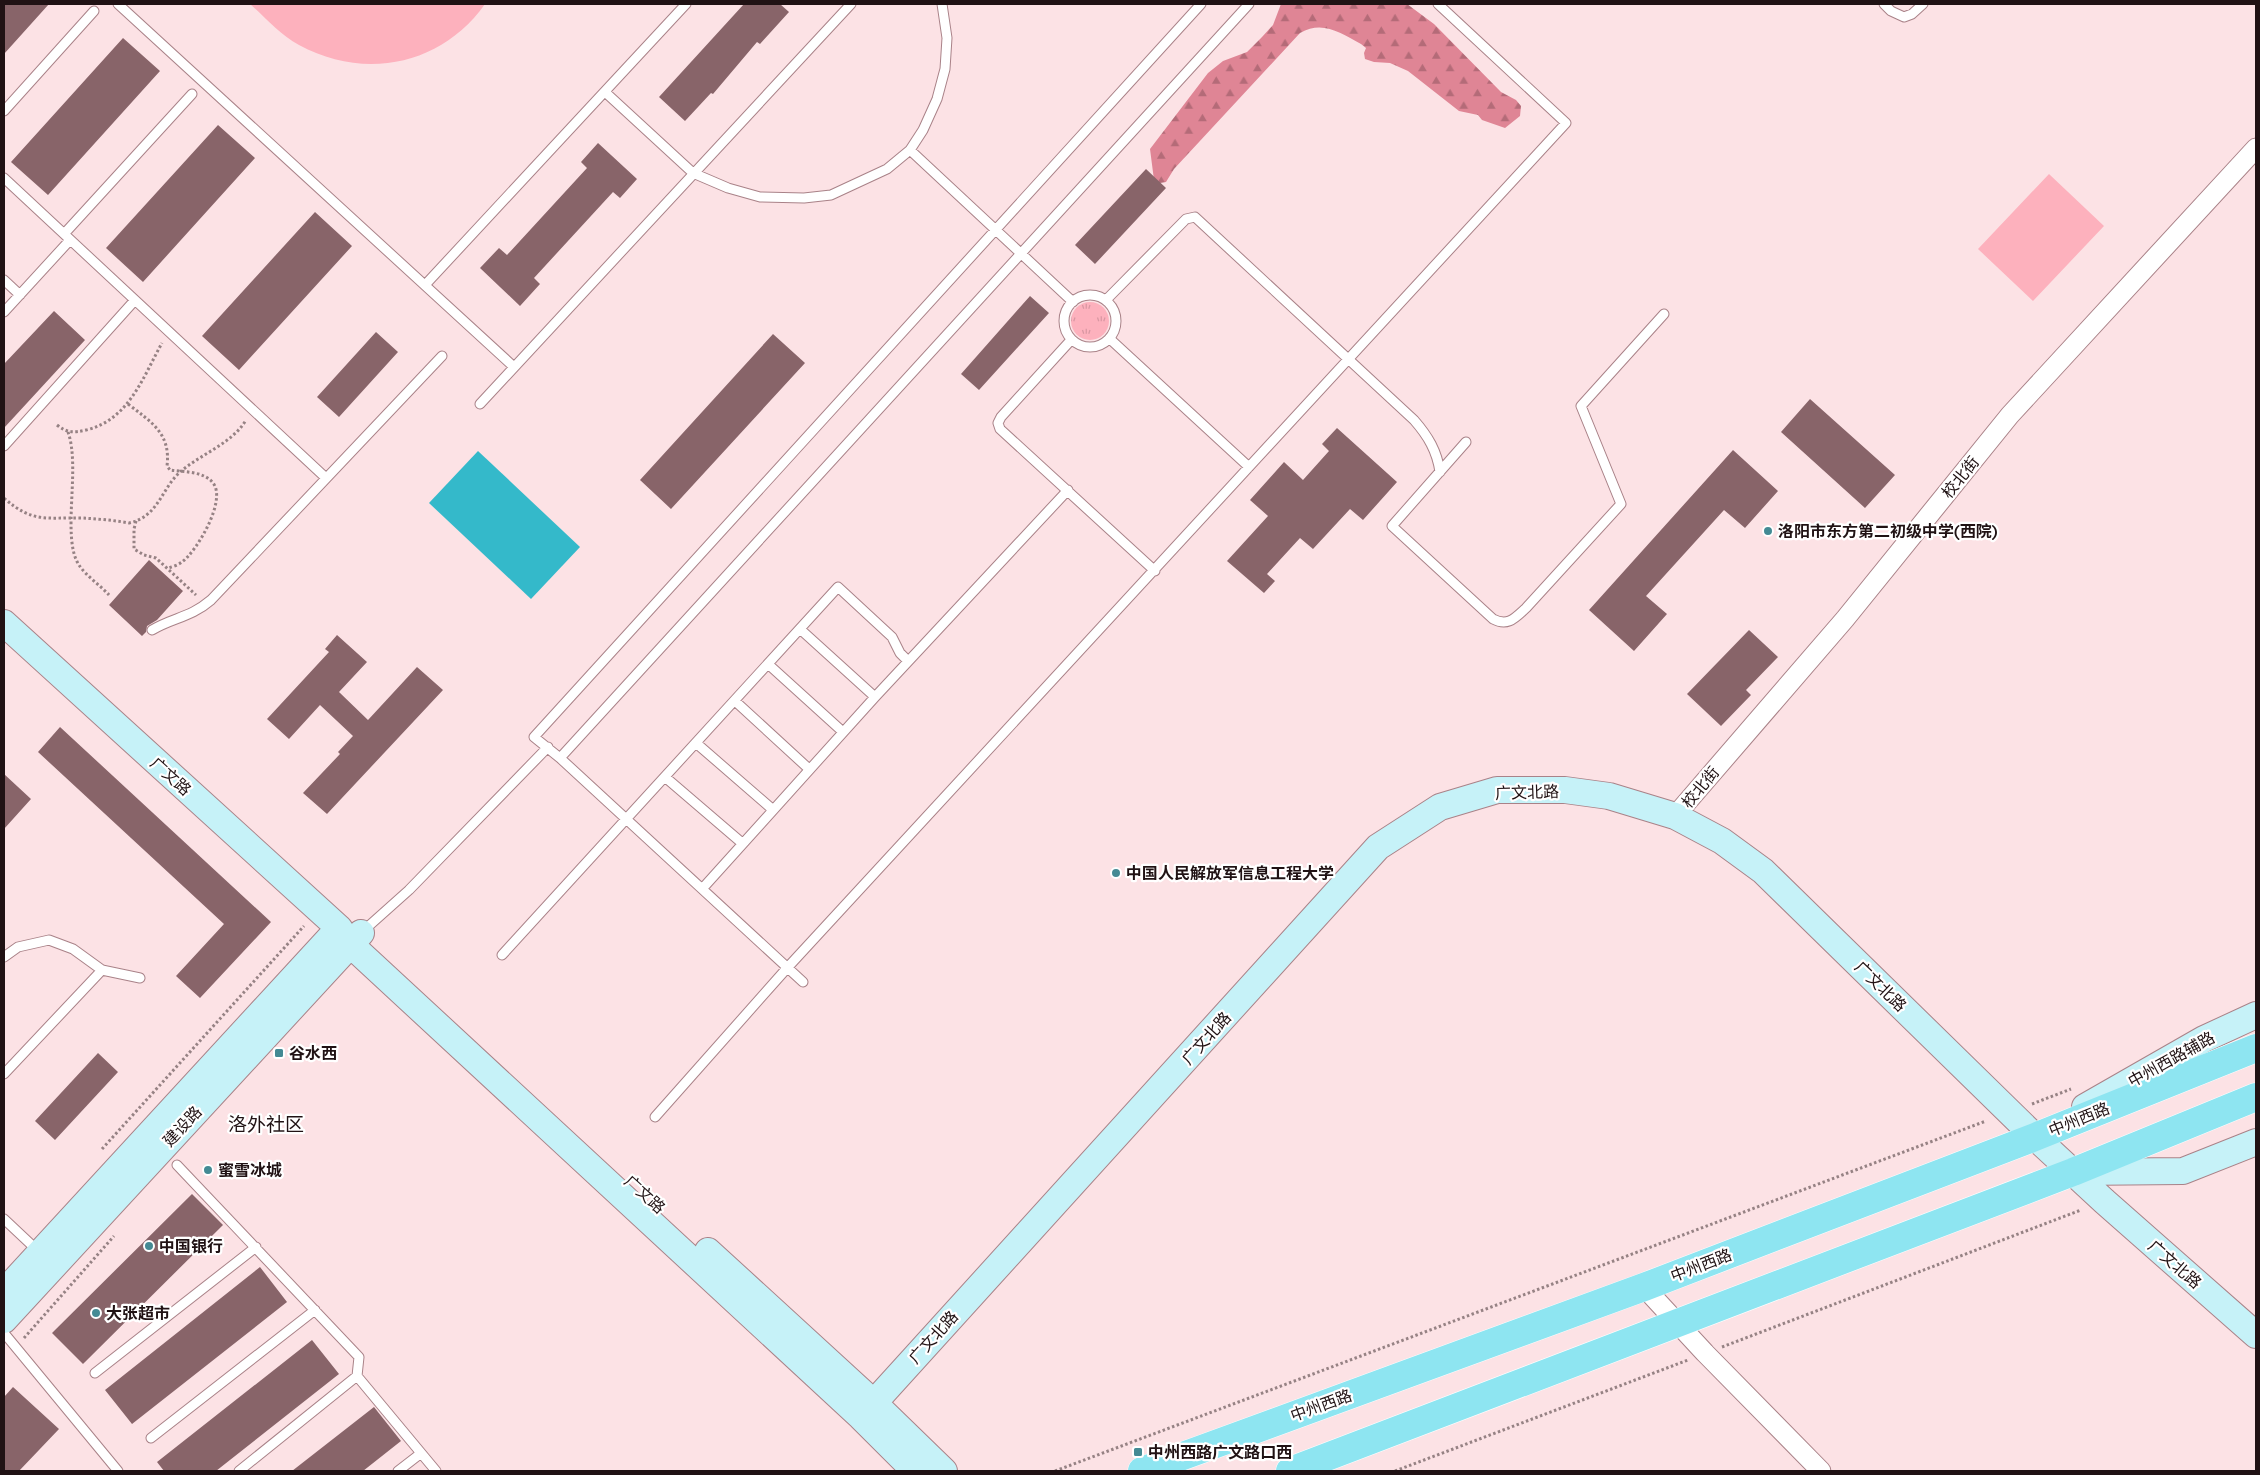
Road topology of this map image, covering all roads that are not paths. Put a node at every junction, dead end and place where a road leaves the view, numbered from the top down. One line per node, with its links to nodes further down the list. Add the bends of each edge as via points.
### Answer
1 (118, 4): 22 (lane)
2 (686, 4): 11 (lane)
3 (851, 4): 16 (lane)
4 (942, 4): 15 (lane, via 947,38 945,69 937,99)
5 (1201, 4): 18 (lane)
6 (1249, 4): 20 (lane)
7 (1438, 4): 32 (lane, via 1566,124)
8 (1884, 4): 9 (lane, via 1904,17)
9 (1923, 4)
10 (94, 11): 13 (lane)
11 (605, 92): 16 (lane); 22 (lane)
12 (192, 94): 19 (lane)
13 (4, 111)
14 (2256, 148): 56 (street, 校北街, via 2010,415 1845,619)
15 (910, 150): 16 (lane, via 887,169 858,184 831,195 804,198 760,196); 18 (lane)
16 (692, 174): 33 (lane)
17 (4, 178): 19 (lane)
18 (997, 230): 20 (lane); 51 (lane, via 534,737)
19 (67, 237): 23 (lane); 24 (lane)
20 (1022, 253): 26 (lane); 52 (lane)
21 (4, 280): 23 (lane)
22 (424, 285): 33 (lane)
23 (20, 295): 27 (lane)
24 (135, 300): 36 (lane); 39 (lane)
25 (1106, 300): 26 (lane, via 1089,295); 29 (lane, via 1116,314 1115,332); 32 (lane, via 1186,218 1195,217)
26 (1073, 302): 30 (lane, via 1067,308 1064,325)
27 (4, 312)
28 (1664, 314): 38 (lane, via 1580,406 1621,504 1512,622 1493,619 1392,526)
29 (1110, 339): 30 (lane, via 1094,348 1086,348); 37 (lane)
30 (1071, 340): 40 (lane, via 998,423 1000,429)
31 (442, 356): 39 (lane)
32 (1349, 360): 37 (lane); 38 (lane, via 1427,435)
33 (514, 367): 34 (lane)
34 (480, 404)
35 (1466, 442): 38 (lane)
36 (4, 446)
37 (1249, 468): 41 (lane)
38 (1440, 472)
39 (326, 478): 44 (lane, via 211,600 190,615)
40 (1068, 490): 41 (lane); 45 (lane)
41 (1155, 570): 63 (lane)
42 (4, 623): 60 (street, 广文路, via 318,910)
43 (800, 629): 45 (lane, via 838,587 892,637); 46 (lane); 47 (lane)
44 (152, 630)
45 (908, 661): 47 (lane)
46 (768, 664): 48 (lane); 49 (lane)
47 (875, 697): 49 (lane)
48 (735, 701): 50 (lane); 53 (lane)
49 (843, 732): 53 (lane)
50 (696, 743): 54 (lane); 55 (lane)
51 (548, 747): 52 (lane); 60 (lane, via 409,890)
52 (560, 758): 57 (lane)
53 (809, 769): 55 (lane)
54 (665, 777): 57 (lane); 58 (lane)
55 (772, 809): 58 (lane)
56 (1675, 816): 72 (street, 广文北路, via 1722,840 1763,871); 88 (street, 广文北路, via 1609,796 1566,790 1497,790 1440,807 1378,847)
57 (626, 819): 59 (lane); 61 (lane)
58 (742, 843): 59 (lane)
59 (702, 889): 63 (lane)
60 (350, 935): 78 (street, 建设路); 88 (street, 广文路)
61 (502, 955)
62 (4, 956): 64 (lane, via 18,947 48,940 73,949)
63 (788, 967): 66 (lane); 71 (lane)
64 (102, 970): 65 (lane); 69 (lane)
65 (140, 978)
66 (803, 982)
67 (2256, 1015): 72 (street, 中州西路辅路, via 2204,1038)
68 (2256, 1048): 72 (main road, 中州西路)
69 (4, 1074)
70 (2256, 1097): 75 (main road)
71 (655, 1117)
72 (2035, 1136): 75 (street, 广文北路); 79 (main road, 中州西路)
73 (2256, 1142): 75 (street, via 2183,1171)
74 (177, 1165): 77 (lane)
75 (2074, 1172): 83 (main road); 85 (street, 广文北路)
76 (4, 1219): 78 (lane)
77 (256, 1247): 81 (lane); 86 (lane)
78 (47, 1259): 80 (street, 建设路)
79 (1644, 1287): 83 (street); 97 (main road, 中州西路)
80 (9, 1291): 82 (street, 建设路)
81 (316, 1310): 87 (lane, via 359,1357); 89 (lane)
82 (4, 1320)
83 (1679, 1324): 98 (main road); 99 (street)
84 (4, 1333): 91 (lane)
85 (2256, 1335)
86 (95, 1373)
87 (356, 1376): 90 (lane); 92 (lane)
88 (867, 1410): 95 (street, 广文路); 96 (street, 广文路)
89 (151, 1438)
90 (420, 1454): 93 (lane); 94 (lane)
91 (118, 1471)
92 (239, 1471)
93 (398, 1471)
94 (436, 1471)
95 (914, 1471)
96 (944, 1471)
97 (1142, 1471)
98 (1290, 1471)
99 (1821, 1471)

